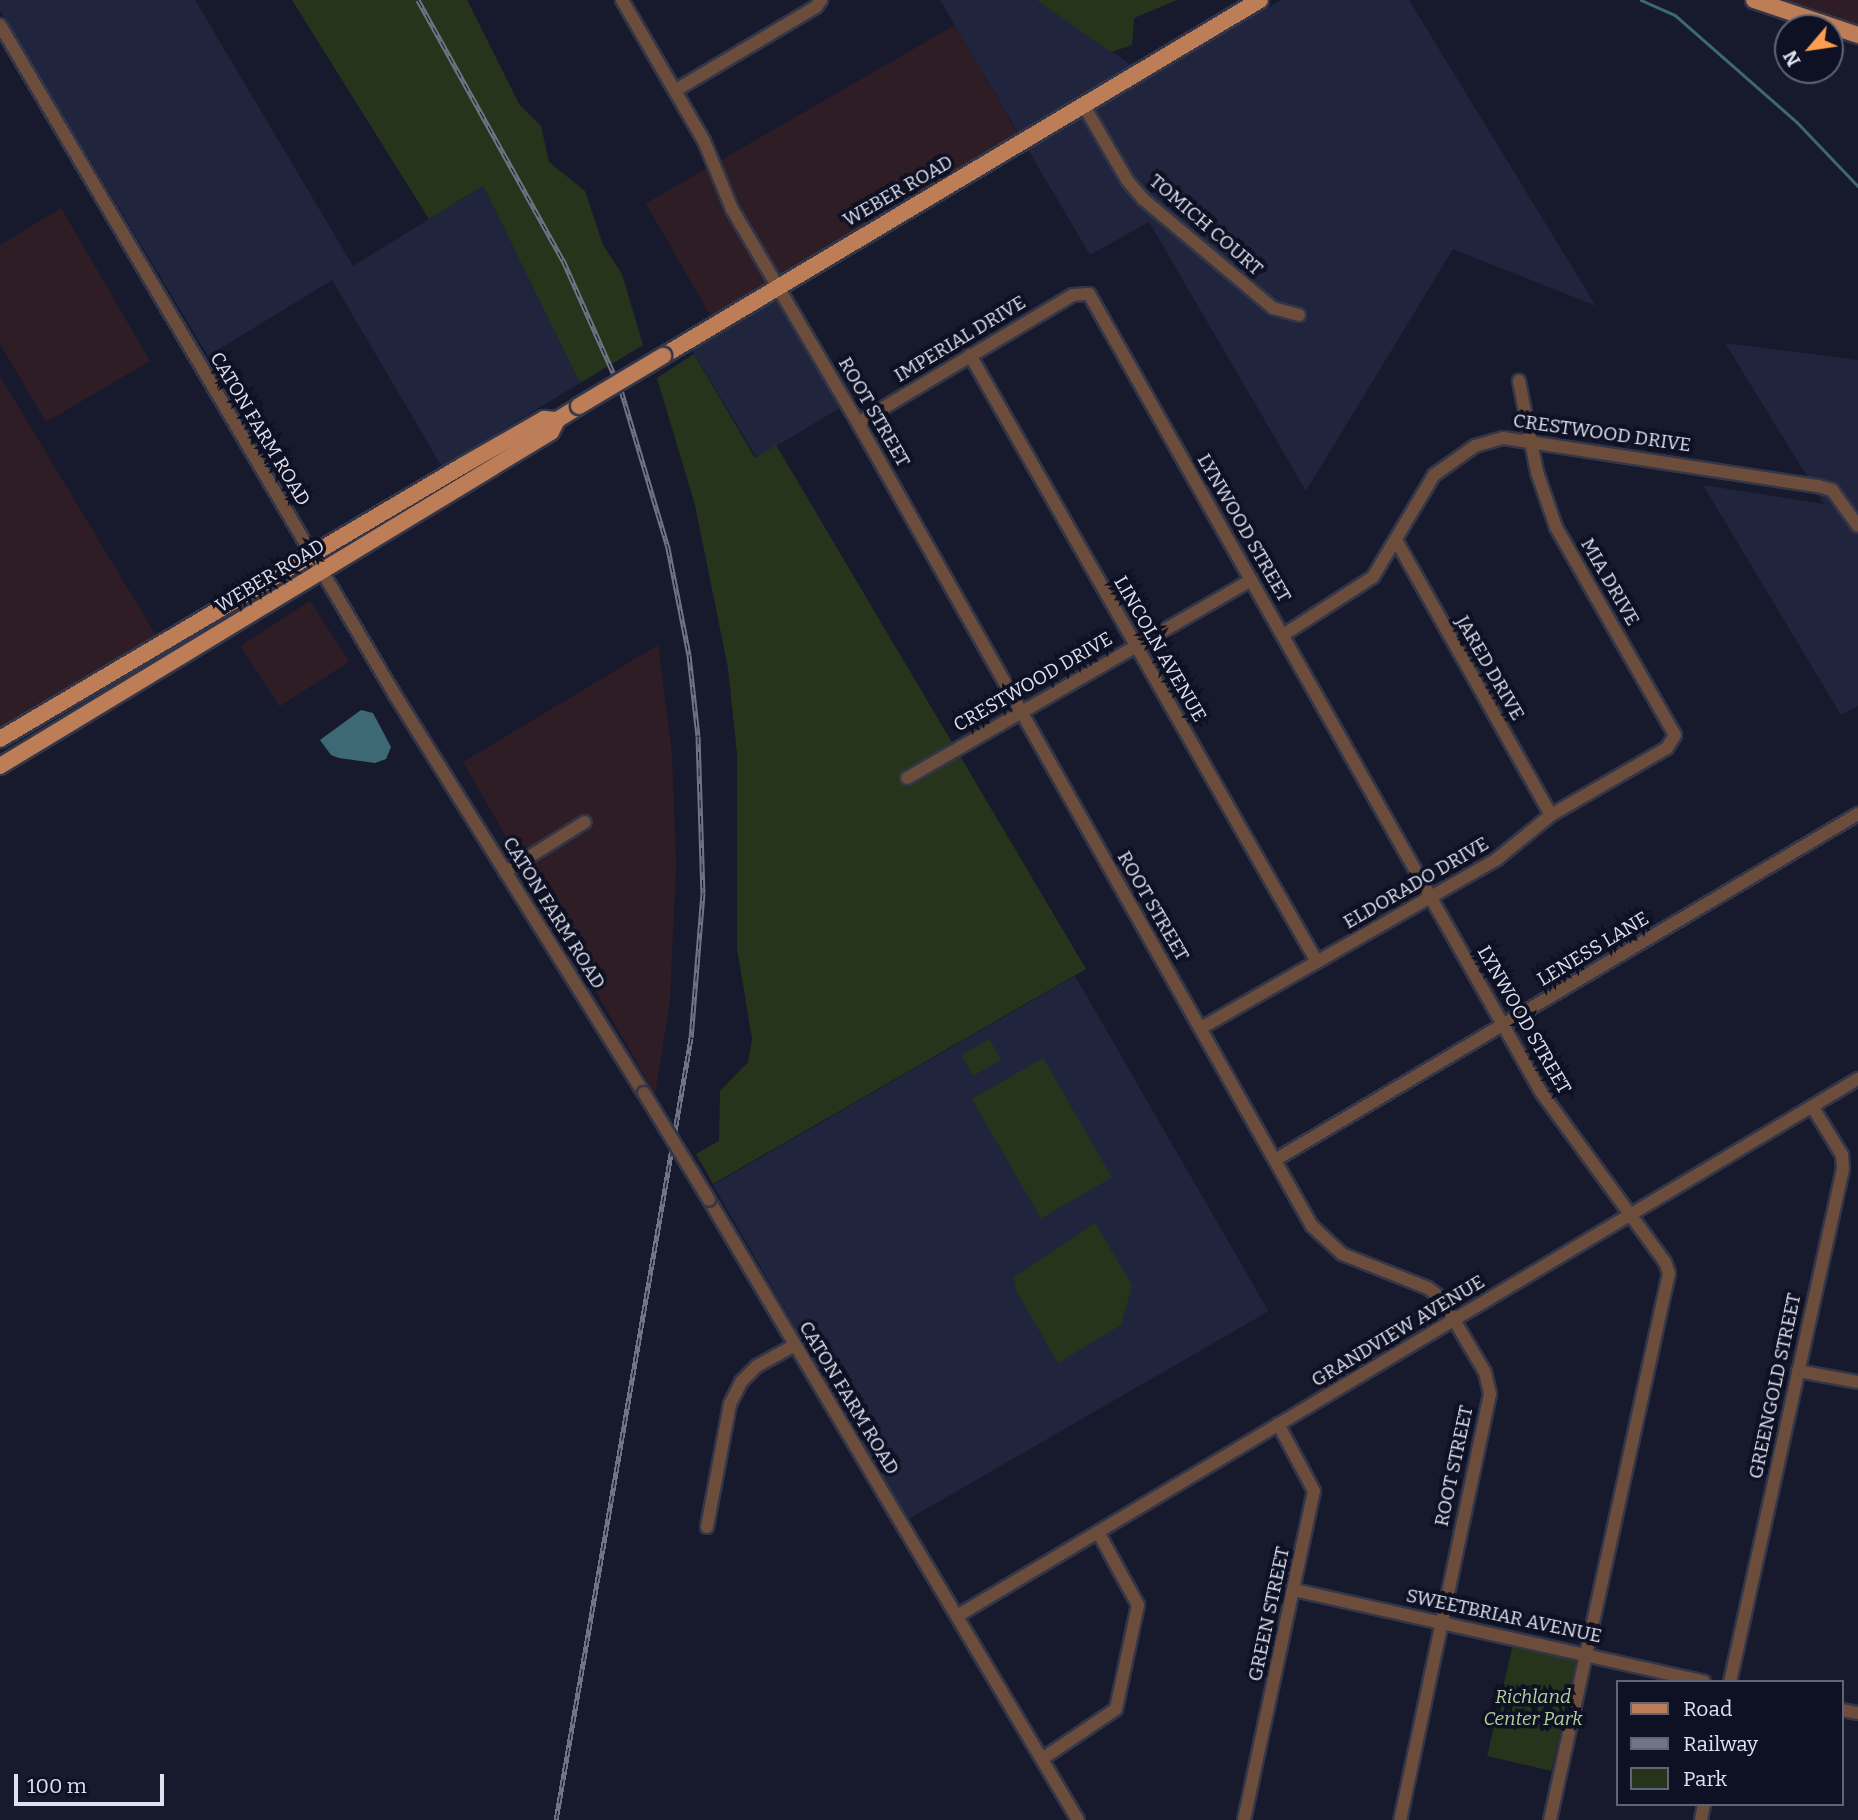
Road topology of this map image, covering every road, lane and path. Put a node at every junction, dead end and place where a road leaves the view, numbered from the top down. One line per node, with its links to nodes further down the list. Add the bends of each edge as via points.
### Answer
1 (622, 0): 7 (street, ROOT STREET)
2 (821, 0): 7 (street)
3 (1261, 0): 8 (main road, WEBER ROAD)
4 (1754, 0): 6 (main road)
5 (0, 25): 19 (street, CATON FARM ROAD)
6 (1858, 35)
7 (676, 90): 9 (street, ROOT STREET, via 704,141 732,209)
8 (1084, 106): 9 (main road, WEBER ROAD); 11 (street, TOMICH COURT, via 1143,199 1273,308)
9 (778, 286): 14 (main road, WEBER ROAD, bridge); 15 (street, ROOT STREET)
10 (1083, 294): 12 (street, IMPERIAL DRIVE, via 1073,295); 21 (street, LYNWOOD STREET, via 1089,294)
11 (1300, 315)
12 (970, 355): 15 (street, IMPERIAL DRIVE); 23 (street, LINCOLN AVENUE)
13 (1519, 381): 16 (street, MIA DRIVE)
14 (557, 420): 19 (main road, WEBER ROAD, via 544,419); 20 (main road, WEBER ROAD, via 551,432)
15 (858, 422): 24 (street, ROOT STREET)
16 (1532, 440): 17 (street, CRESTWOOD DRIVE, via 1832,490); 18 (street, CRESTWOOD DRIVE, via 1503,438 1453,458 1434,475); 25 (street, MIA DRIVE, via 1542,493 1556,527)
17 (1858, 526)
18 (1396, 540): 22 (street, CRESTWOOD DRIVE, via 1373,577 1357,591); 30 (street, JARED DRIVE)
19 (311, 554): 20 (street, CATON FARM ROAD); 26 (main road, WEBER ROAD)
20 (320, 570): 27 (main road, WEBER ROAD); 32 (street, CATON FARM ROAD)
21 (1251, 580): 22 (street, LYNWOOD STREET); 23 (street, CRESTWOOD DRIVE)
22 (1283, 635): 33 (street, LYNWOOD STREET)
23 (1136, 645): 24 (street, CRESTWOOD DRIVE); 34 (street, LINCOLN AVENUE)
24 (1020, 711): 28 (street, CRESTWOOD DRIVE); 36 (street, ROOT STREET)
25 (1675, 735): 30 (street, ELDORADO DRIVE, via 1667,748)
26 (0, 738)
27 (0, 766)
28 (907, 778)
29 (1858, 814): 35 (street, LENESS LANE)
30 (1552, 815): 33 (street, ELDORADO DRIVE, via 1497,859)
31 (585, 822): 32 (street)
32 (505, 872): 42 (street, CATON FARM ROAD, bridge)
33 (1432, 898): 34 (street, ELDORADO DRIVE); 35 (street, LYNWOOD STREET)
34 (1317, 962): 36 (street, ELDORADO DRIVE)
35 (1504, 1024): 39 (street, LENESS LANE); 40 (street, LYNWOOD STREET, via 1541,1092)
36 (1201, 1028): 39 (street, ROOT STREET)
37 (1858, 1079): 38 (street, GRANDVIEW AVENUE)
38 (1812, 1106): 40 (street, GRANDVIEW AVENUE); 43 (street, GREENGOLD STREET, via 1842,1155 1843,1169)
39 (1275, 1160): 41 (street, ROOT STREET, via 1312,1226 1326,1241 1342,1254 1428,1288)
40 (1632, 1213): 41 (street, GRANDVIEW AVENUE); 51 (street, LYNWOOD STREET, via 1669,1273)
41 (1454, 1320): 45 (street, GRANDVIEW AVENUE); 50 (street, ROOT STREET, via 1485,1372 1490,1394)
42 (795, 1345): 46 (street, via 757,1366 735,1393); 49 (street, CATON FARM ROAD)
43 (1798, 1371): 44 (street); 53 (street, GREENGOLD STREET)
44 (1858, 1382)
45 (1278, 1424): 47 (street, GRANDVIEW AVENUE); 48 (street, GREEN STREET, via 1314,1491)
46 (708, 1527)
47 (1098, 1532): 49 (street, GRANDVIEW AVENUE); 54 (street, via 1138,1605 1116,1709)
48 (1294, 1590): 50 (street, SWEETBRIAR AVENUE); 56 (street, GREEN STREET)
49 (957, 1616): 54 (street, CATON FARM ROAD)
50 (1440, 1622): 51 (street, SWEETBRIAR AVENUE); 57 (street, ROOT STREET)
51 (1586, 1652): 52 (street, SWEETBRIAR AVENUE); 58 (street, LYNWOOD STREET)
52 (1696, 1680)
53 (1730, 1680)
54 (1042, 1759): 55 (street, CATON FARM ROAD)
55 (1078, 1820)
56 (1244, 1820)
57 (1400, 1820)
58 (1550, 1820)

